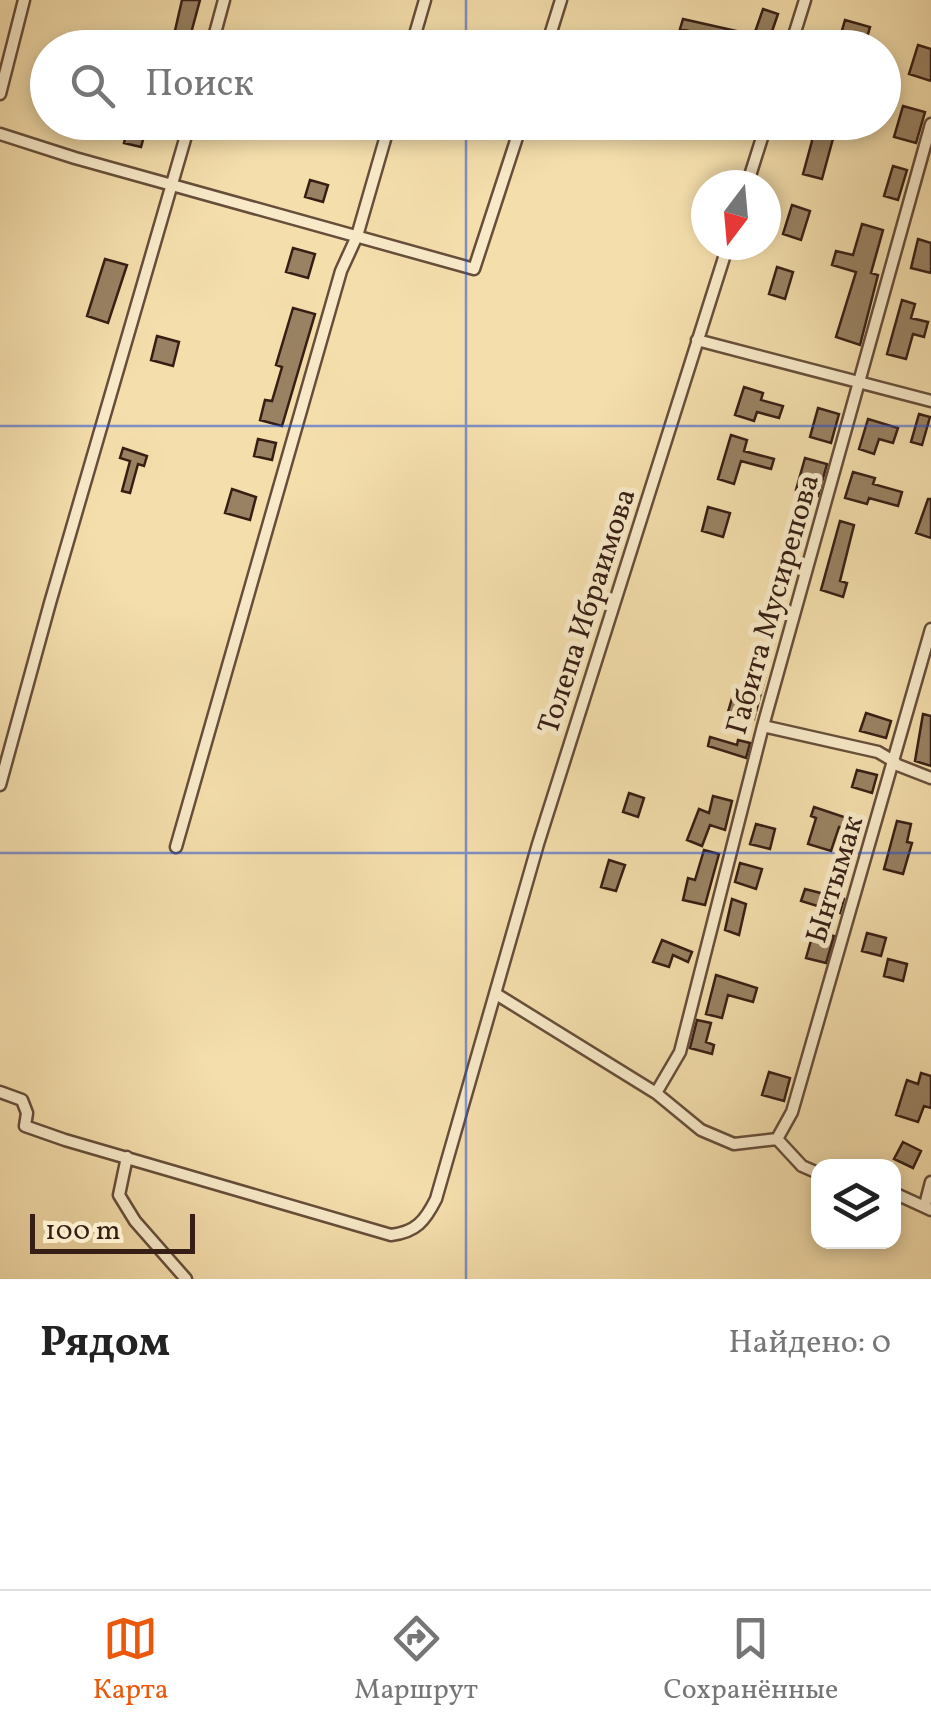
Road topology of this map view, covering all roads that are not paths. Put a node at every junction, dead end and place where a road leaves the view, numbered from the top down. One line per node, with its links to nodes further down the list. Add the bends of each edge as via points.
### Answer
1 (24, 0): 10 (street)
2 (224, 0): 6 (street)
3 (425, 0): 7 (street)
4 (561, 0): 8 (street)
5 (806, 0): 9 (street)
6 (216, 30)
7 (417, 30)
8 (552, 30)
9 (796, 30)
10 (0, 94)
11 (931, 124): 22 (street, Габита Мусирепова)
12 (0, 134): 18 (street)
13 (185, 140): 18 (street)
14 (385, 140): 19 (street)
15 (516, 140): 19 (street, via 474,269)
16 (761, 140): 17 (street)
17 (752, 170)
18 (173, 184): 19 (street); 28 (street)
19 (357, 236): 29 (street, via 341,271)
20 (723, 260): 21 (street, Толепа Ибраимова)
21 (697, 340): 22 (street); 30 (street, Толепа Ибраимова)
22 (860, 382): 23 (street); 25 (street, Габита Мусирепова)
23 (931, 400)
24 (931, 629): 26 (street, Ынтымак)
25 (763, 726): 26 (street, via 878,752); 34 (street, Габита Мусирепова, via 680,1052)
26 (895, 763): 27 (street); 35 (street, Ынтымак, via 792,1112)
27 (931, 778)
28 (0, 785)
29 (176, 847)
30 (496, 994): 31 (street); 32 (street, Толепа Ибраимова)
31 (511, 1005): 32 (street); 34 (street)
32 (492, 1008): 36 (street, Толепа Ибраимова, via 436,1199 421,1226 406,1233 374,1231)
33 (0, 1092): 36 (street, via 22,1100 25,1126)
34 (656, 1093): 35 (street, via 701,1130 734,1144)
35 (777, 1140): 37 (street)
36 (128, 1158): 41 (street, via 120,1195)
37 (811, 1170)
38 (931, 1182): 40 (street)
39 (901, 1196): 40 (street)
40 (928, 1207)
41 (186, 1279)

